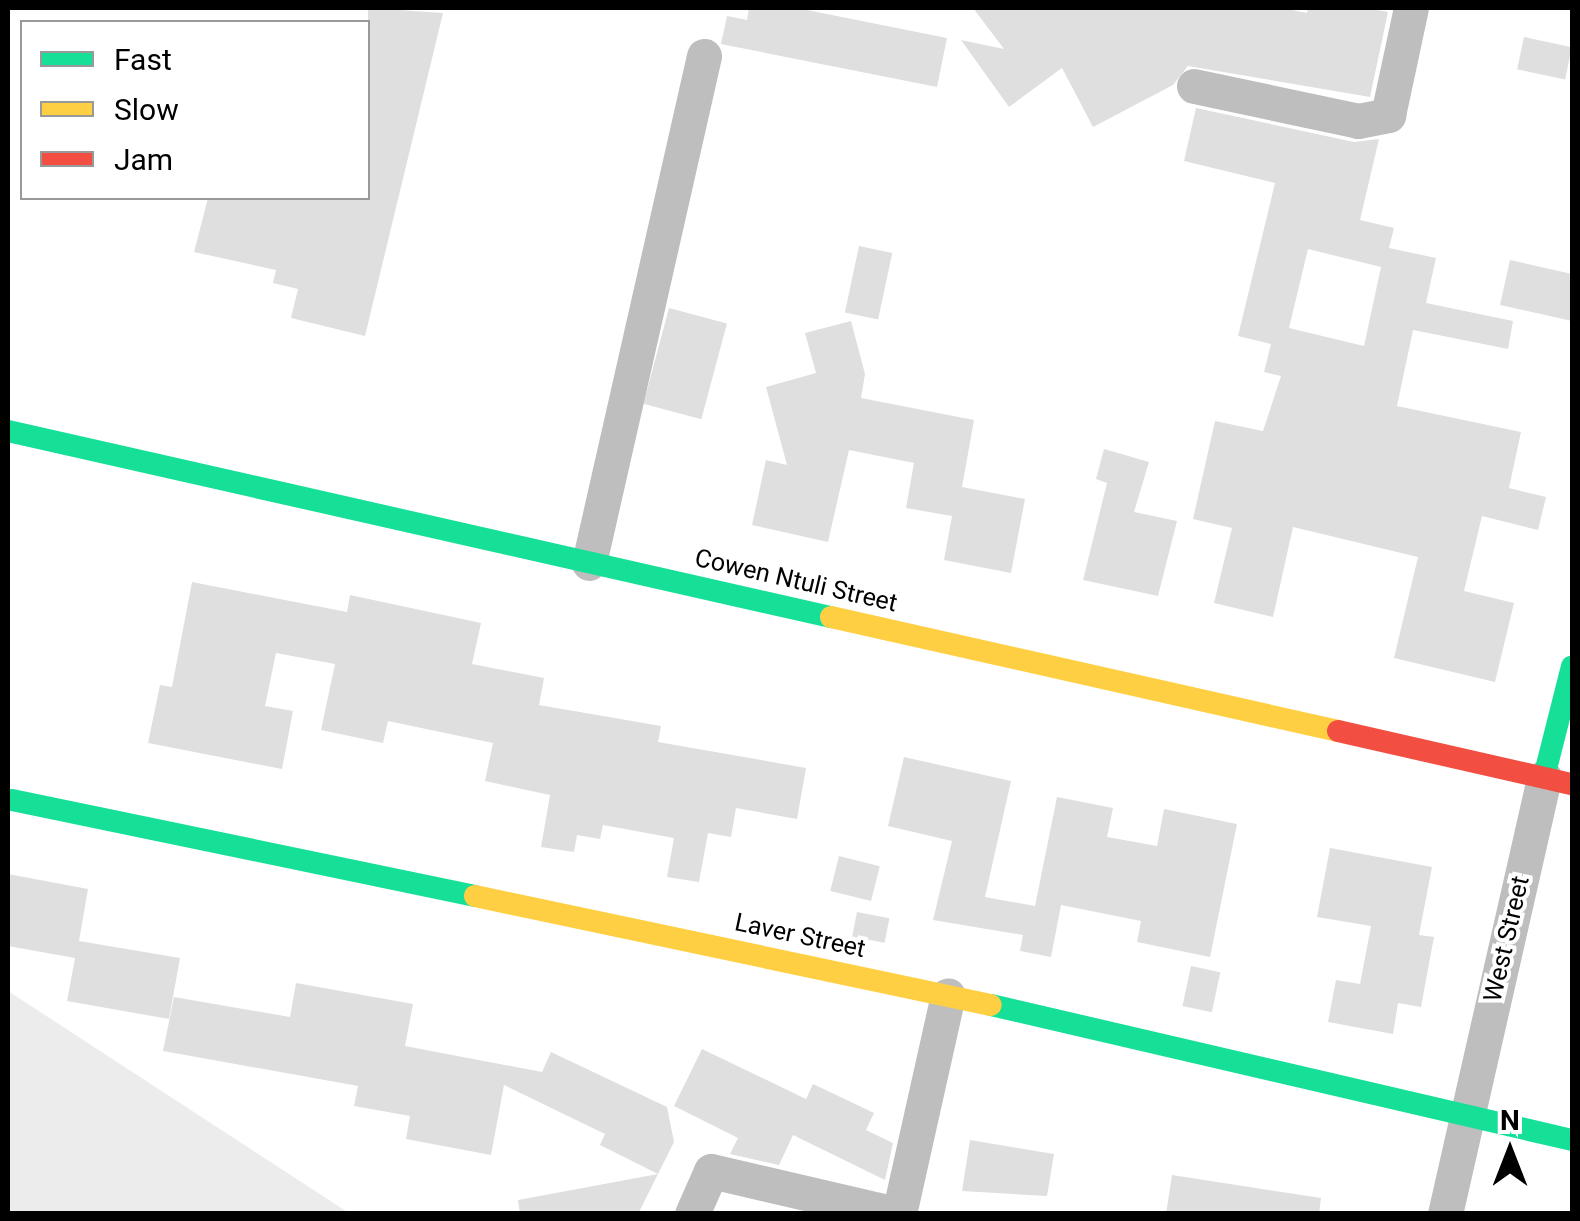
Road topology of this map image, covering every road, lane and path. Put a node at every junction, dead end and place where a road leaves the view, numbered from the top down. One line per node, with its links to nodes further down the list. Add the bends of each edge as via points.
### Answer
1 (1411, 8): 3 (street, via 1388,115 1358,121)
2 (704, 56): 5 (street)
3 (1194, 86)
4 (8, 432): 5 (street, Cowen Ntuli Street)
5 (589, 563): 7 (street, Cowen Ntuli Street)
6 (1572, 666): 7 (street, West Street)
7 (1558, 781): 10 (street, West Street)
8 (12, 800): 9 (street, Laver Street)
9 (948, 995): 10 (street, Laver Street); 13 (street)
10 (1466, 1114): 11 (street, Laver Street); 14 (street, West Street)
11 (1572, 1140)
12 (692, 1214): 13 (street, via 711,1171)
13 (898, 1214)
14 (1444, 1214)

